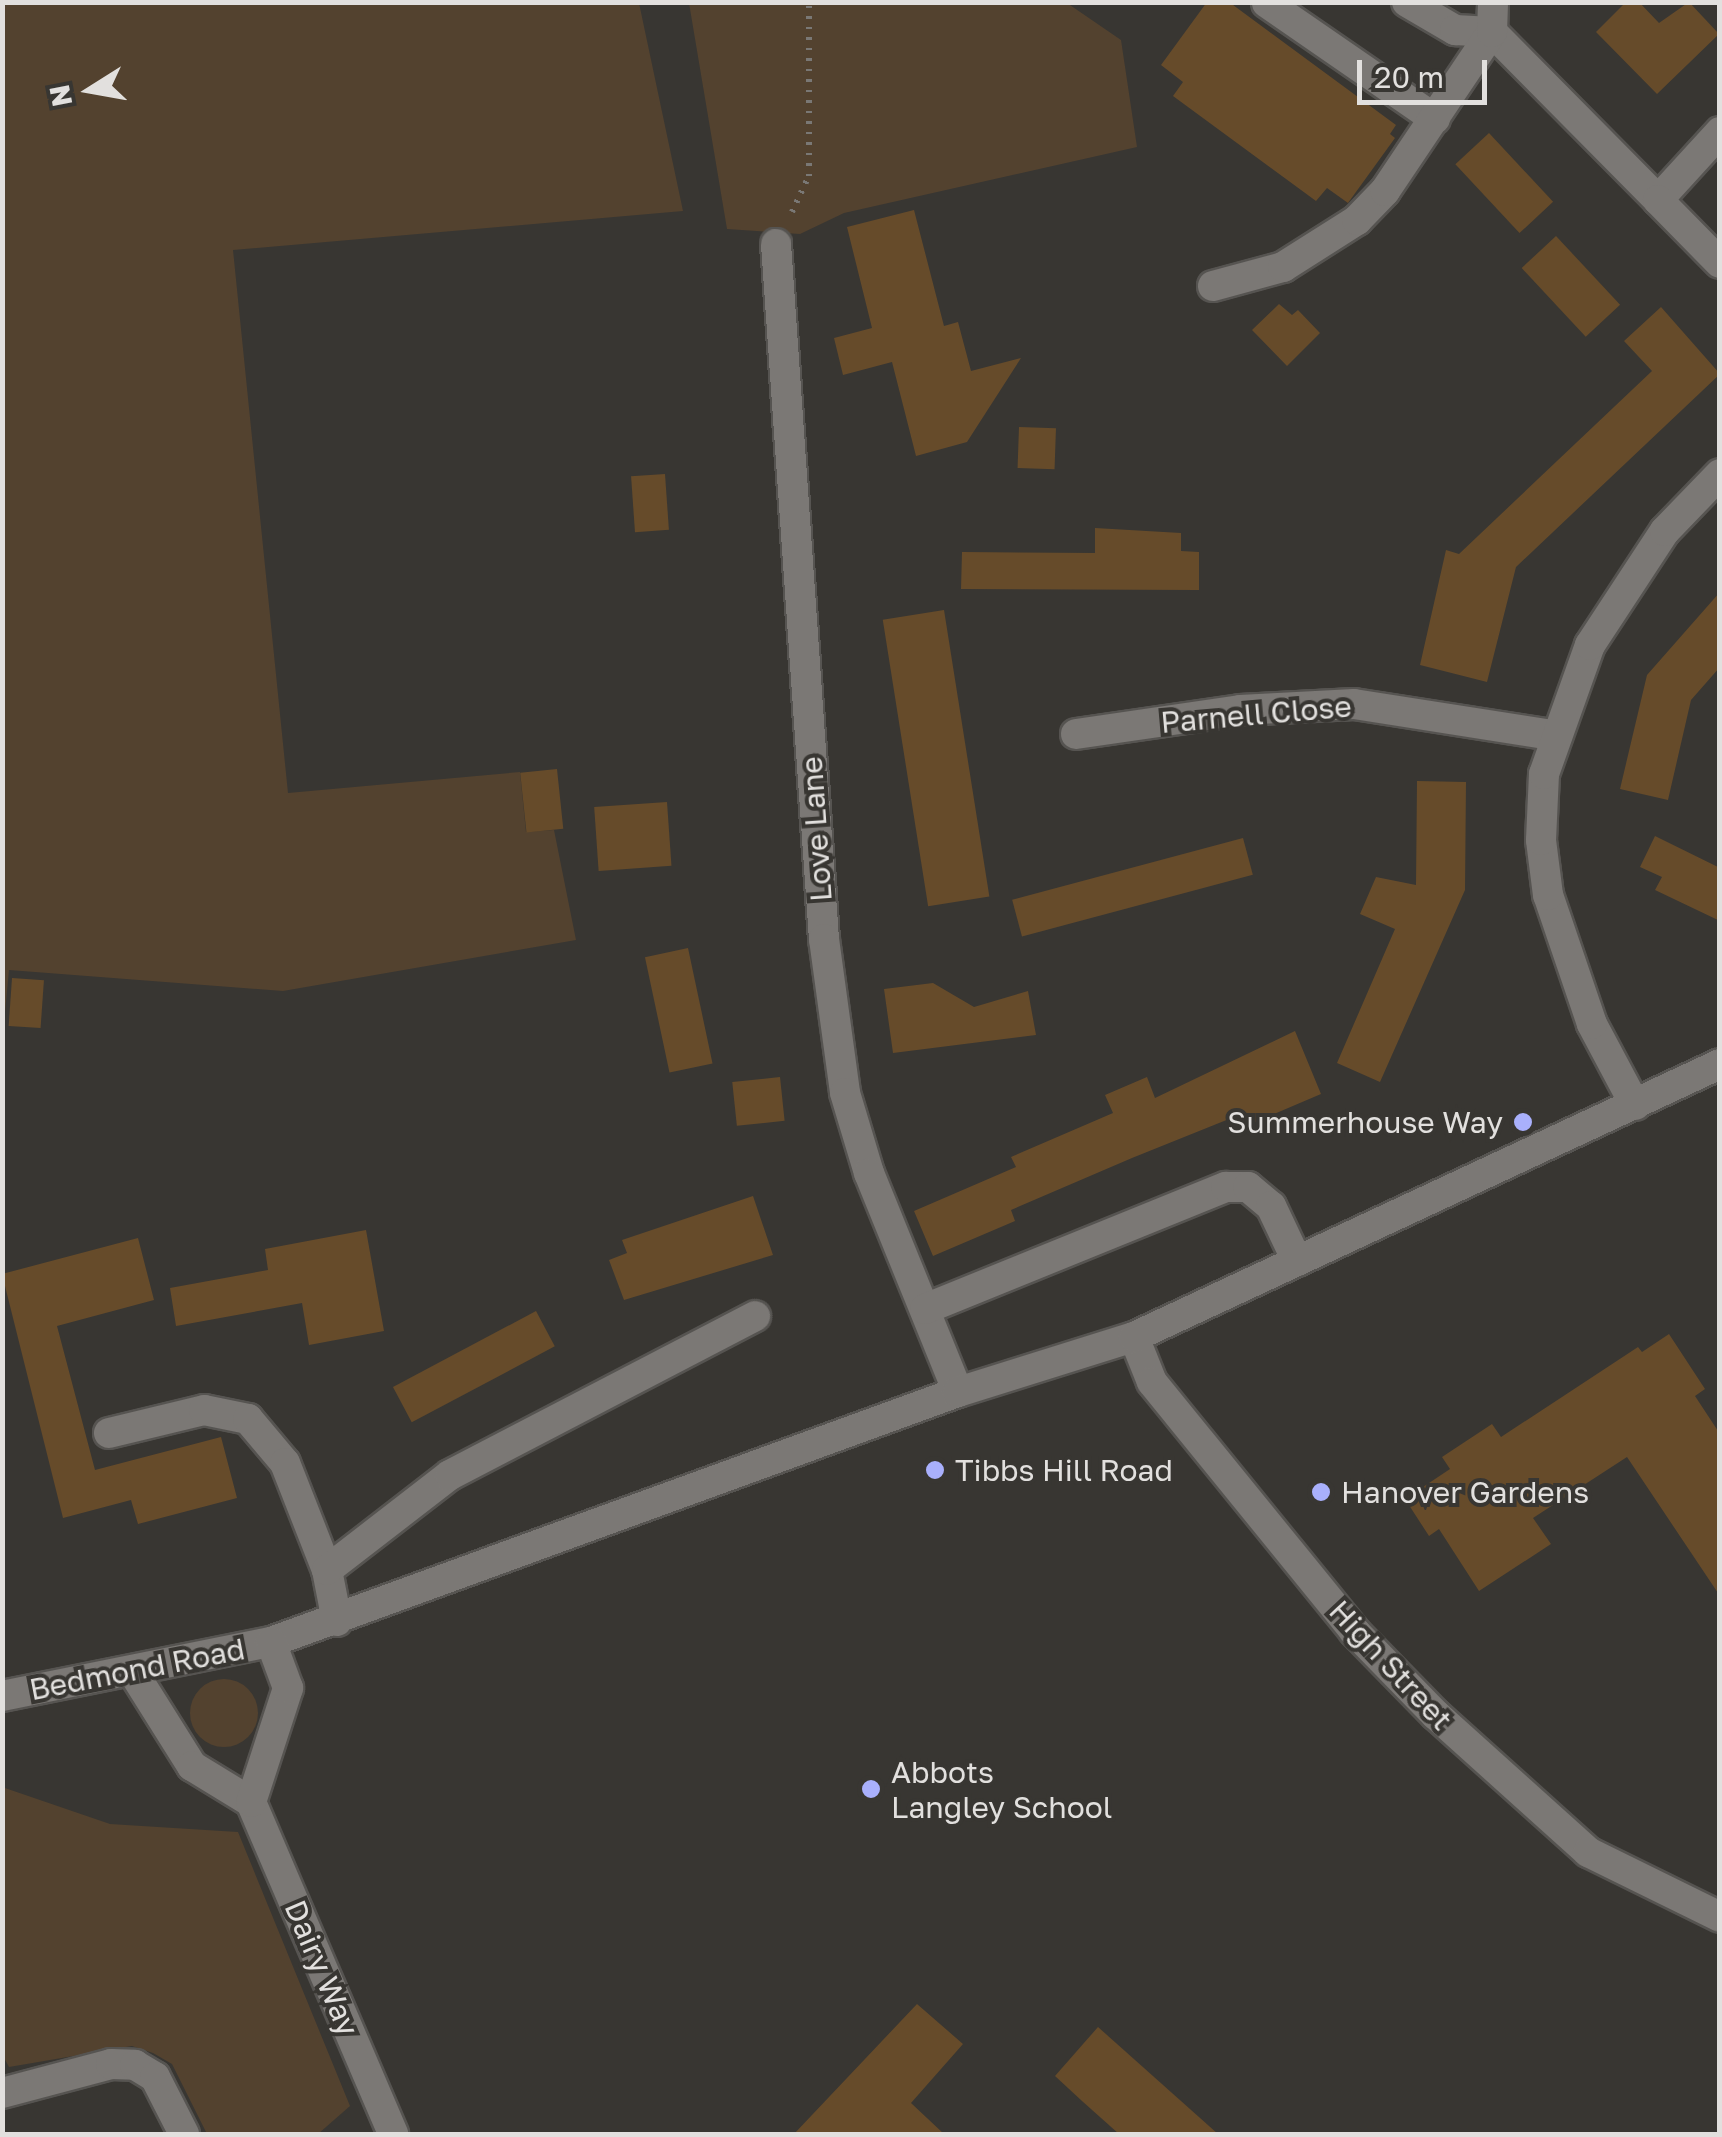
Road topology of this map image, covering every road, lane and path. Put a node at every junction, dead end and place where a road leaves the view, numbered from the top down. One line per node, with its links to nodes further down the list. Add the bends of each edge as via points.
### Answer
1 (809, 2): 8 (path, via 809,176)
2 (1407, 2): 4 (street, via 1455,30)
3 (1267, 3): 5 (street)
4 (1492, 17): 5 (street); 7 (street)
5 (1435, 119): 10 (street, via 1385,191 1319,249 1283,267)
6 (1720, 132): 7 (street)
7 (1658, 200): 9 (street)
8 (776, 244): 17 (street, Love Lane, via 824,939 846,1093 869,1173)
9 (1720, 263)
10 (1212, 286)
11 (1720, 474): 13 (street, via 1665,531 1590,644)
12 (1076, 734): 13 (street, Parnell Close, via 1240,710 1354,704)
13 (1553, 735): 15 (street, via 1540,840 1548,894 1592,1024)
14 (1720, 1064): 15 (street)
15 (1635, 1105): 16 (street)
16 (1297, 1260): 17 (street, via 1271,1206 1248,1187 1226,1187); 19 (street)
17 (925, 1309): 20 (street, Love Lane)
18 (755, 1316): 22 (street, via 450,1475)
19 (1134, 1337): 20 (street); 28 (street, High Street, via 1164,1397 1354,1631 1436,1715 1588,1852)
20 (958, 1392): 23 (street)
21 (109, 1434): 22 (street, via 204,1410 248,1419 285,1463)
22 (328, 1570): 23 (street)
23 (337, 1621): 24 (street)
24 (272, 1642): 25 (street, Bedmond Road); 27 (street, via 288,1688)
25 (133, 1672): 26 (street, Bedmond Road); 27 (street, via 192,1766)
26 (2, 1696)
27 (251, 1802): 31 (street, Dairy Way)
28 (1720, 1917)
29 (2, 2093): 30 (street, via 111,2064 135,2065 154,2077)
30 (184, 2134)
31 (393, 2134)

